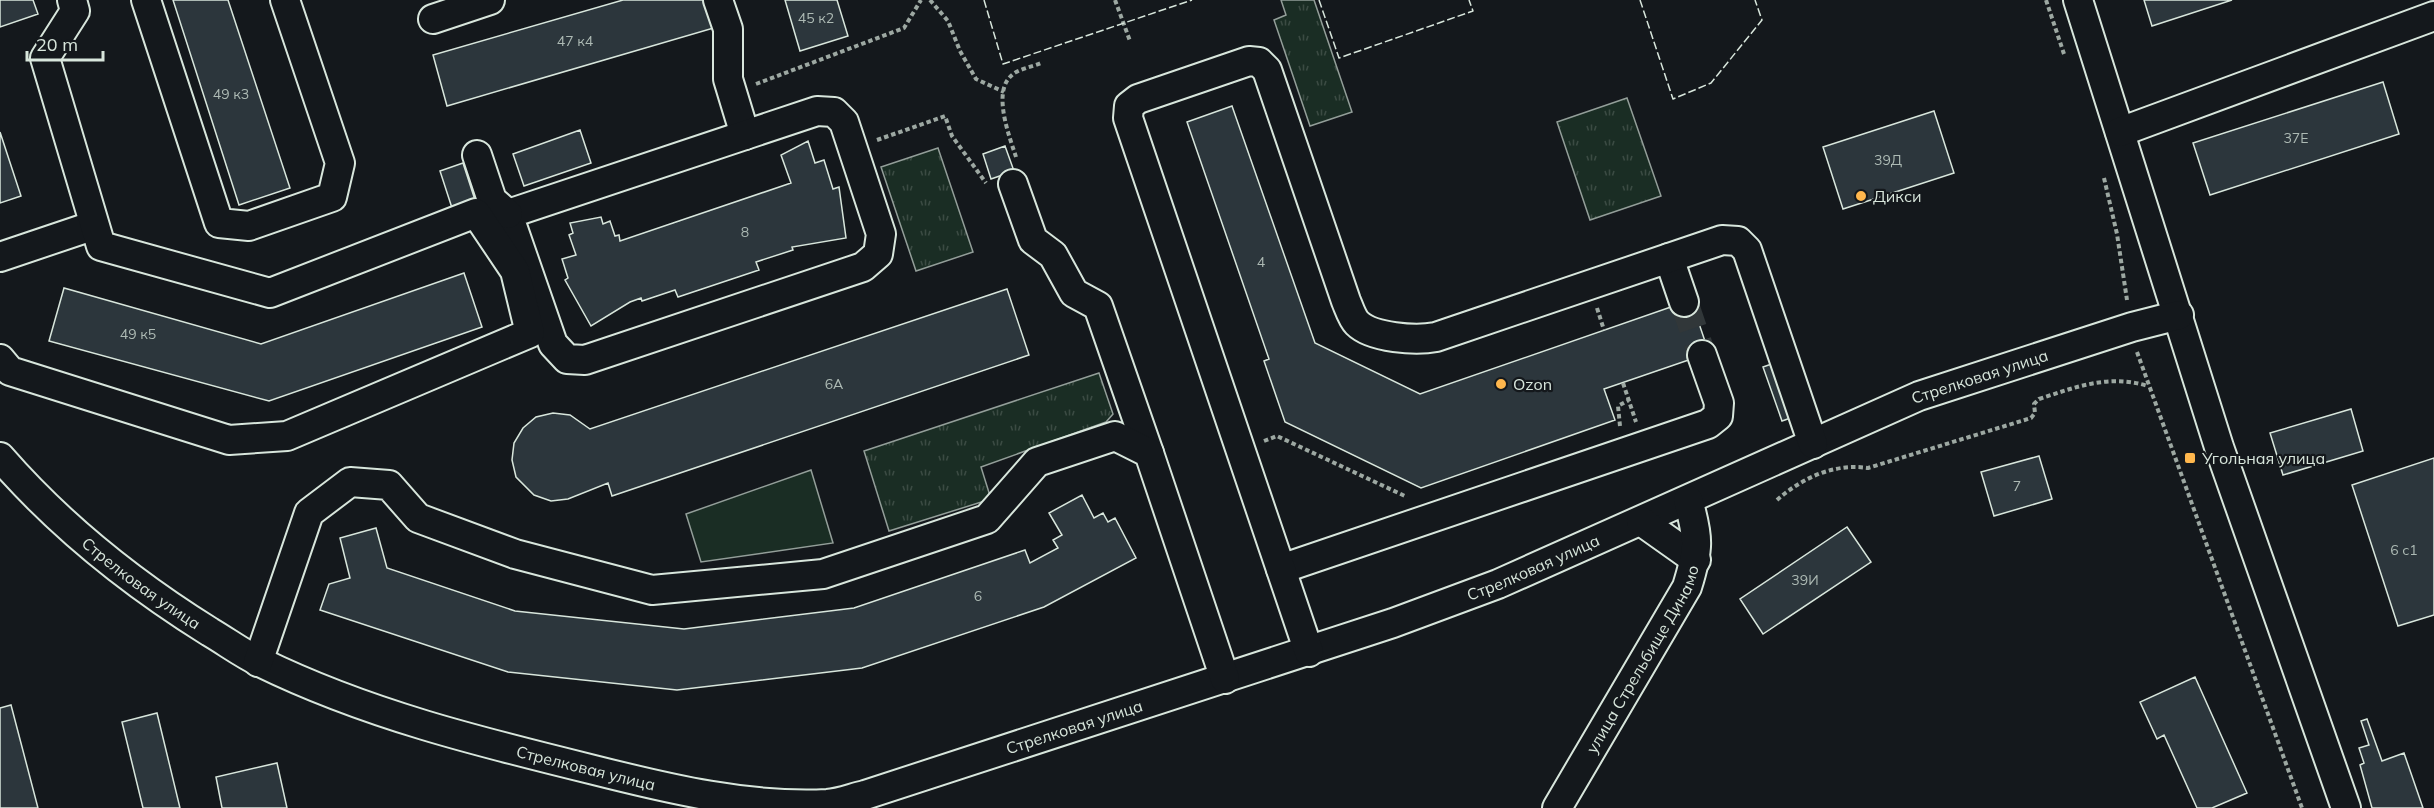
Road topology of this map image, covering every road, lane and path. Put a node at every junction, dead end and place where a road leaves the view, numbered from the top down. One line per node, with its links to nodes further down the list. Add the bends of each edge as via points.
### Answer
1 (72, 0): 25 (street, via 75,11 45,58)
2 (146, 0): 3 (street, via 219,223 249,226 332,197 340,163)
3 (285, 0)
4 (490, 0): 12 (street)
5 (718, 0): 16 (street, via 728,29 728,80)
6 (921, 0): 16 (path, via 904,28)
7 (930, 0): 17 (path, via 948,21 976,80)
8 (1115, 0): 13 (path)
9 (2046, 0): 15 (path)
10 (2078, 0): 18 (street)
11 (2434, 16): 18 (street)
12 (433, 19)
13 (1130, 41)
14 (1041, 63): 17 (path, via 1011,75)
15 (2068, 66)
16 (732, 92): 19 (street)
17 (1004, 92): 23 (path, via 1004,122 1020,169)
18 (2120, 132): 30 (street)
19 (746, 135): 20 (street, via 817,111 834,112 844,122); 24 (street)
20 (853, 148): 23 (path, via 945,116 952,136 985,183); 28 (street, via 881,234 878,254 863,267 585,360 567,359 553,344)
21 (477, 155): 24 (street, via 492,200)
22 (2103, 176): 31 (path)
23 (1013, 184): 41 (street, via 1033,240 1053,255 1074,293 1098,306)
24 (508, 214): 28 (street)
25 (93, 226): 26 (street); 28 (street, via 100,246 270,293 476,213)
26 (0, 257)
27 (1669, 258): 29 (street); 40 (street, via 1722,240 1738,241 1747,250); 48 (street, via 1436,337 1411,339 1372,332 1357,323 1346,302 1267,70 1260,62 1239,65 1138,99 1129,106 1128,118)
28 (521, 269): 33 (street, via 530,333 288,436 229,440 10,371)
29 (1684, 302)
30 (2179, 315): 31 (street, Стрелковая улица); 57 (street, via 2219,447)
31 (2132, 327): 35 (path); 40 (street, Стрелковая улица, via 1919,396)
32 (1702, 355): 48 (street, via 1719,403 1718,416 1708,424)
33 (0, 358)
34 (1623, 383): 36 (path)
35 (2148, 386): 45 (path, via 2130,381 2087,383 2039,399 2031,418 1869,468 1839,468 1801,481); 56 (path)
36 (1629, 400): 37 (path); 38 (path, via 1618,406 1622,420)
37 (1633, 413)
38 (1617, 430)
39 (1277, 436): 43 (path)
40 (1813, 444): 44 (street, Стрелковая улица)
41 (1149, 453): 50 (street, via 1114,436 1037,462 987,519 823,574 652,590 515,554 417,518 389,485 350,482 309,513); 51 (street)
42 (0, 457): 50 (street, Стрелковая улица, via 23,484 117,568)
43 (1414, 499)
44 (1688, 500): 46 (street, Стрелковая улица); 47 (street, улица Стрельбище Динамо, via 1697,534)
45 (1777, 500)
46 (1641, 521): 47 (street); 49 (street, Стрелковая улица, via 1498,584)
47 (1696, 560): 55 (street, улица Стрельбище Динамо, via 1687,586)
48 (1281, 569): 49 (street)
49 (1309, 652): 51 (street, Стрелковая улица)
50 (258, 662): 52 (street, Стрелковая улица, via 327,692 438,731)
51 (1225, 679): 54 (street, Стрелковая улица)
52 (660, 796): 53 (street, Стрелковая улица)
53 (724, 804): 54 (street, Стрелковая улица)
54 (823, 806)
55 (1557, 808)
56 (2302, 808)
57 (2346, 808)

